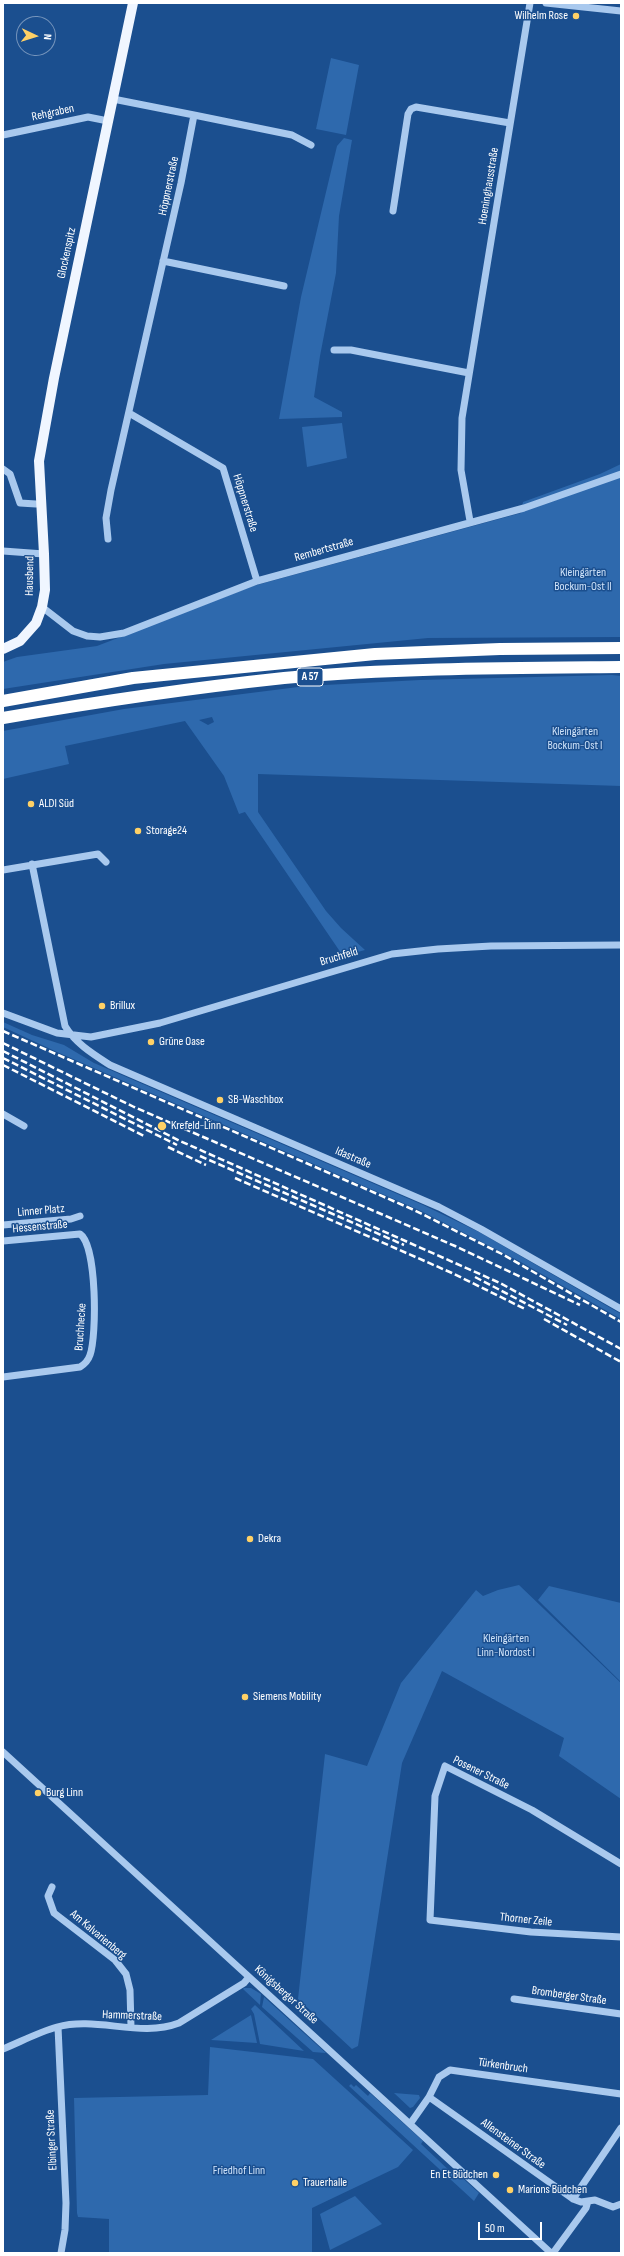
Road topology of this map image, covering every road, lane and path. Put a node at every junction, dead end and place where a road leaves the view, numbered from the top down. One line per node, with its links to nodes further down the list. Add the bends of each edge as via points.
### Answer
1 (133, 3): 5 (main road, Glockenspitz)
2 (530, 3): 8 (street, Hoeninghausstraße)
3 (546, 3): 4 (street)
4 (621, 12)
5 (113, 99): 6 (street); 7 (main road, Glockenspitz)
6 (194, 115): 10 (street, via 292,135); 12 (street, Höppnerstraße)
7 (108, 121): 9 (street, Rehgraben, via 88,117); 19 (main road, Glockenspitz, via 39,461)
8 (510, 123): 11 (street, via 416,107 411,109 408,114); 15 (street, Hoeninghausstraße)
9 (3, 135)
10 (312, 145)
11 (393, 211)
12 (163, 261): 13 (street); 16 (street, Höppnerstraße)
13 (284, 286)
14 (334, 350): 15 (street, via 351,350)
15 (470, 373): 20 (street, Hoeninghausstraße, via 460,444 464,493)
16 (128, 413): 21 (street, Höppnerstraße, via 106,518); 24 (street, Höppnerstraße, via 223,468)
17 (3, 470): 19 (street, via 10,474 20,503)
18 (621, 474): 20 (street, Rembertstraße, via 558,497)
19 (40, 507): 23 (main road, Hausbend)
20 (470, 521): 24 (street, Rembertstraße)
21 (108, 539)
22 (3, 551): 23 (street)
23 (44, 554): 25 (main road, Hausbend, via 45,590)
24 (257, 581): 25 (street, Rembertstraße, via 124,633 100,637 73,631)
25 (42, 607): 29 (main road, Hausbend, via 36,623 20,641)
26 (621, 640): 27 (highway, via 602,640)
27 (569, 647): 28 (highway, A 57); 31 (highway, A 57, via 375,654 174,673)
28 (621, 648)
29 (3, 649)
30 (621, 667): 32 (highway, A 57, via 432,669 286,678 145,695)
31 (3, 701)
32 (3, 718)
33 (106, 862): 34 (street, via 98,854)
34 (32, 864): 35 (street); 38 (street, via 65,1026)
35 (3, 870)
36 (621, 945): 38 (street, Bruchfeld, via 491,946 399,953 128,1031 91,1037)
37 (3, 1013): 38 (street, Bruchfeld, via 44,1030)
38 (71, 1036): 45 (street, Idastraße, via 110,1064 439,1207)
39 (3, 1114): 40 (street)
40 (24, 1126)
41 (80, 1216): 42 (street, Linner Platz)
42 (3, 1225)
43 (80, 1234): 44 (street, Hessenstraße); 46 (street, Bruchhecke, via 84,1236 88,1248 92,1277 94,1323 90,1356 80,1367)
44 (3, 1241)
45 (621, 1309)
46 (3, 1377)
47 (4, 1754): 52 (street, Königsberger Straße)
48 (621, 1864): 50 (street, Posener Straße, via 532,1810 445,1766 434,1803)
49 (52, 1887): 56 (street, Am Kalvarienberg, via 48,1896 54,1913 115,1960 126,1974 130,1990)
50 (430, 1920): 51 (street, Thorner Zeile, via 531,1932)
51 (621, 1937)
52 (249, 1977): 56 (street, Hammerstraße, via 244,1983 179,2024 167,2028); 60 (street, Königsberger Straße)
53 (514, 1999): 54 (street, Bromberger Straße)
54 (621, 2014)
55 (58, 2027): 56 (street, Hammerstraße); 57 (street, Hammerstraße); 65 (street, Elbinger Straße, via 66,2203)
56 (131, 2027)
57 (3, 2049)
58 (621, 2094): 59 (street, Türkenbruch, via 450,2070 439,2077)
59 (429, 2097): 60 (street, Türkenbruch); 62 (street, Allensteiner Straße)
60 (410, 2124): 66 (street, Königsberger Straße)
61 (621, 2128): 62 (street)
62 (573, 2199): 63 (street, Allensteiner Straße)
63 (588, 2201): 64 (street, Allensteiner Straße, via 595,2200 612,2207); 66 (street, via 586,2208)
64 (621, 2204)
65 (61, 2253)
66 (552, 2253)

